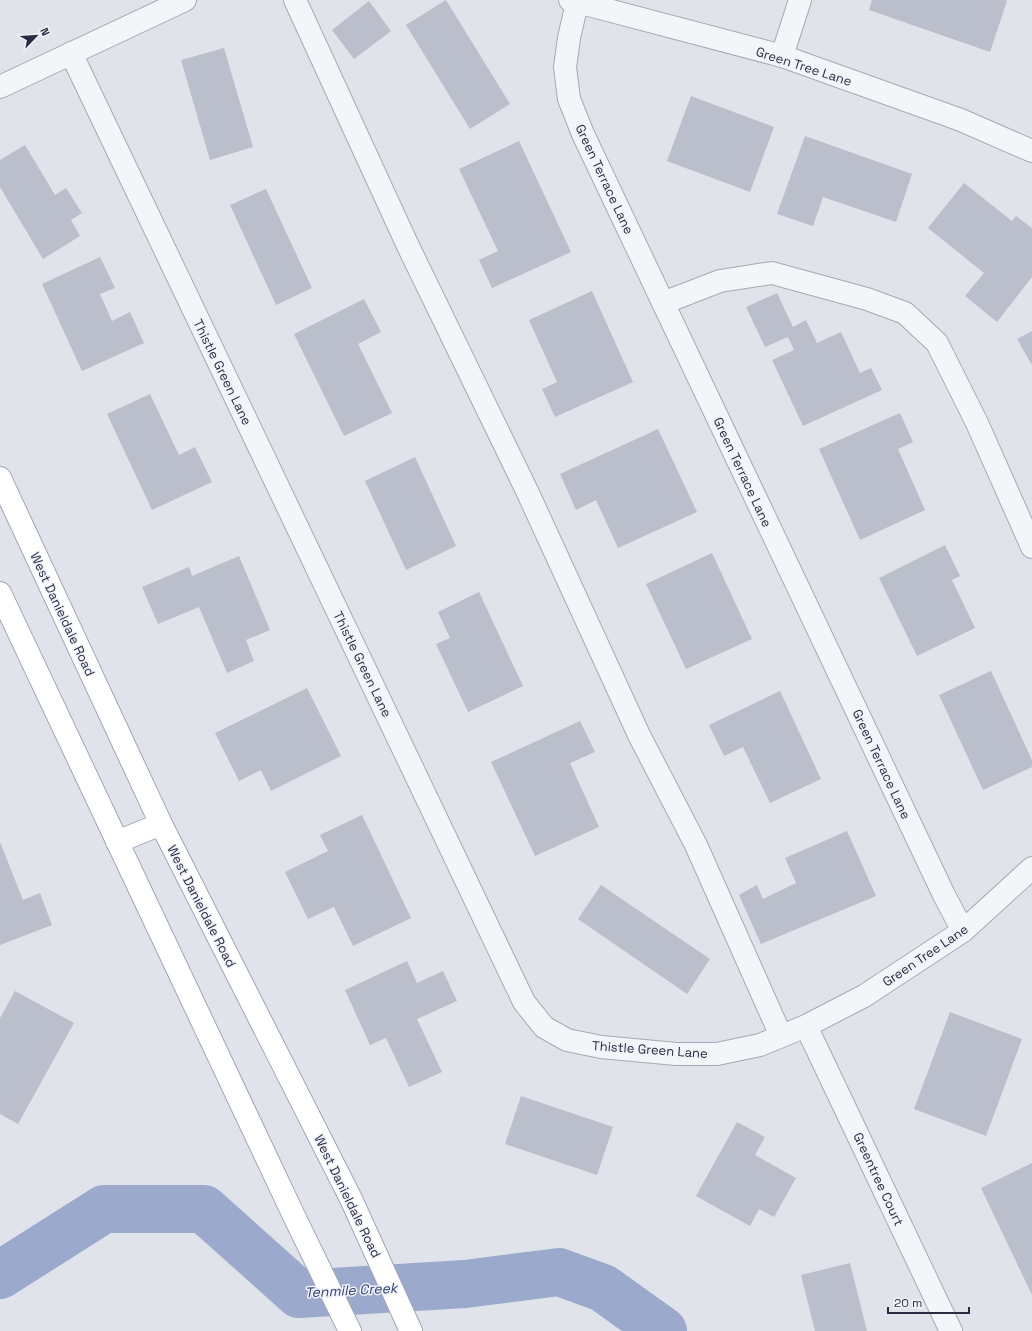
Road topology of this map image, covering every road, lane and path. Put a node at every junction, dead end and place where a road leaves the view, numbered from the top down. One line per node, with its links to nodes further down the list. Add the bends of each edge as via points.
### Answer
1 (185, 0): 5 (street)
2 (295, 0): 18 (street, via 408,246 528,493 639,735 696,845)
3 (800, 0): 6 (street)
4 (574, 1): 6 (street, Green Tree Lane); 9 (street, Green Terrace Lane, via 565,67 569,99)
5 (71, 53): 7 (street); 18 (street, Thistle Green Lane, via 524,1002 544,1027 567,1040 601,1047 676,1054 717,1054 760,1045)
6 (782, 56): 8 (street, Green Tree Lane, via 961,120)
7 (0, 87)
8 (1032, 151)
9 (663, 303): 11 (street, via 720,281 772,274 867,299 905,313 937,343 977,423); 16 (street, Green Terrace Lane)
10 (0, 478): 13 (main road, West Danieldale Road)
11 (1032, 547)
12 (0, 593): 14 (main road)
13 (161, 824): 14 (main road); 20 (main road, West Danieldale Road, via 351,1199)
14 (117, 842): 19 (main road)
15 (1032, 868): 16 (street, Green Tree Lane)
16 (963, 931): 17 (street, Green Tree Lane, via 864,996)
17 (806, 1026): 18 (street, Thistle Green Lane); 21 (street, Greentree Court)
18 (781, 1036)
19 (350, 1331)
20 (411, 1331)
21 (951, 1331)

